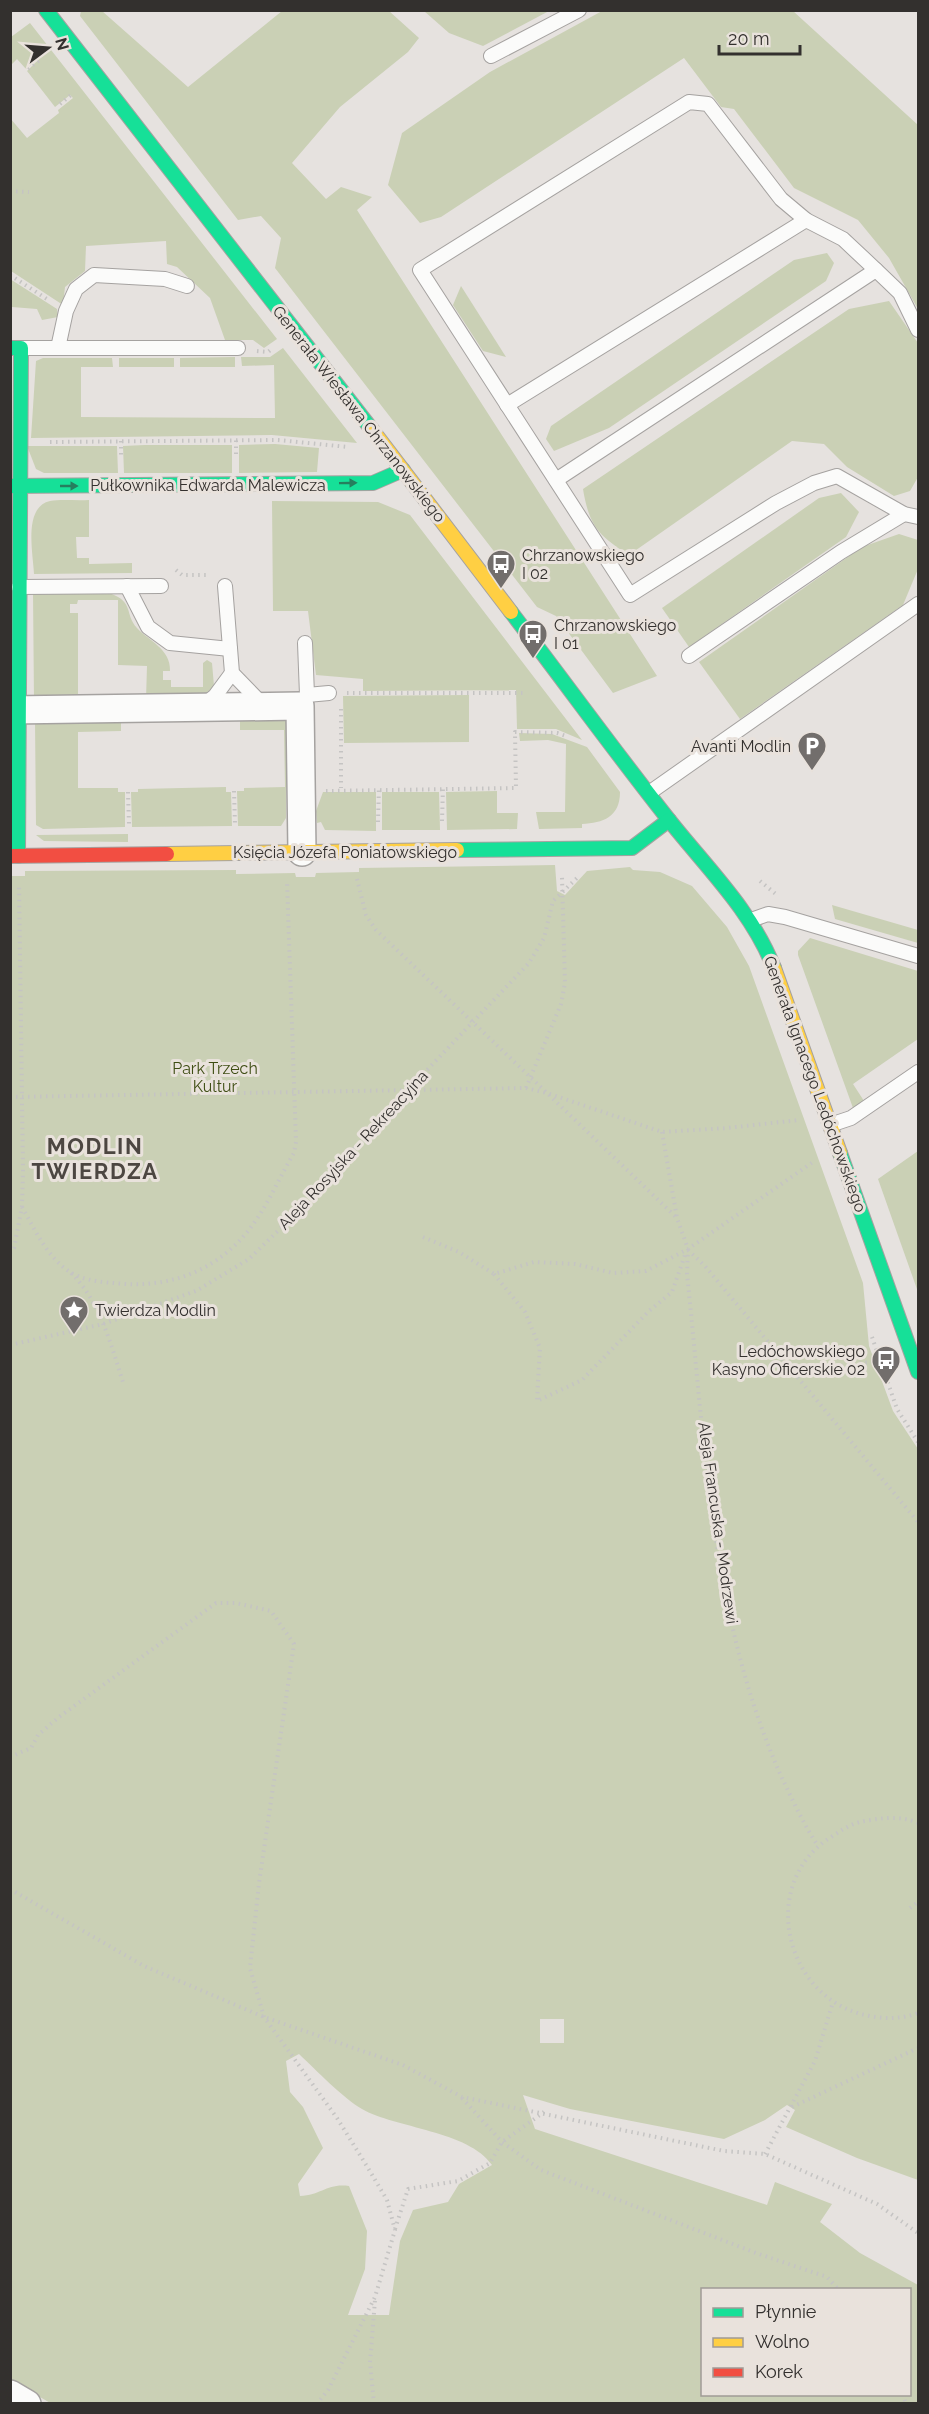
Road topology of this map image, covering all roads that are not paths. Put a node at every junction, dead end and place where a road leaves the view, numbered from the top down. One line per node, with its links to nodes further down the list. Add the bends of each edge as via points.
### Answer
1 (46, 10): 12 (street, Generała Wiesława Chrzanowskiego)
2 (579, 10): 3 (lane)
3 (491, 56)
4 (806, 220): 5 (lane, via 843,239); 11 (lane); 11 (lane, via 781,199 708,104 689,102 420,270)
5 (876, 270): 7 (lane, via 900,293); 13 (lane)
6 (187, 286): 9 (lane, via 165,279 94,275 76,289 66,311)
7 (918, 330)
8 (16, 348): 9 (lane); 14 (street, via 19,442)
9 (58, 348): 10 (lane)
10 (238, 348)
11 (507, 405): 13 (lane)
12 (403, 470): 14 (street, Pułkownika Edwarda Malewicza, one-way to 12, via 373,483); 31 (street, Generała Wiesława Chrzanowskiego)
13 (556, 480): 15 (lane, via 630,595 776,503 837,476)
14 (15, 486): 20 (street)
15 (904, 514): 16 (lane); 24 (lane)
16 (918, 517)
17 (127, 586): 18 (lane); 20 (lane); 23 (lane, via 148,627 170,643)
18 (161, 586)
19 (225, 586): 23 (lane)
20 (15, 587): 30 (street)
21 (918, 604): 31 (lane)
22 (305, 643): 27 (lane)
23 (230, 649): 25 (lane)
24 (688, 656)
25 (232, 673): 28 (lane); 29 (lane)
26 (335, 693): 27 (lane)
27 (304, 700): 28 (street); 33 (street)
28 (264, 706): 29 (street)
29 (201, 707): 30 (street)
30 (14, 709): 34 (street)
31 (649, 793): 32 (street, Generała Wiesława Chrzanowskiego)
32 (669, 820): 33 (street, Księcia Józefa Poniatowskiego, via 632,848); 35 (street, Generała Ignacego Ledóchowskiego)
33 (302, 852): 34 (street, Księcia Józefa Poniatowskiego)
34 (14, 856)
35 (750, 920): 36 (lane, via 768,914 784,917); 38 (street, Generała Ignacego Ledóchowskiego, via 764,942)
36 (918, 956)
37 (918, 1072): 38 (lane, via 851,1118)
38 (829, 1120): 39 (street, Generała Ignacego Ledóchowskiego)
39 (918, 1372)
40 (10, 2394): 41 (street)
41 (27, 2403)

